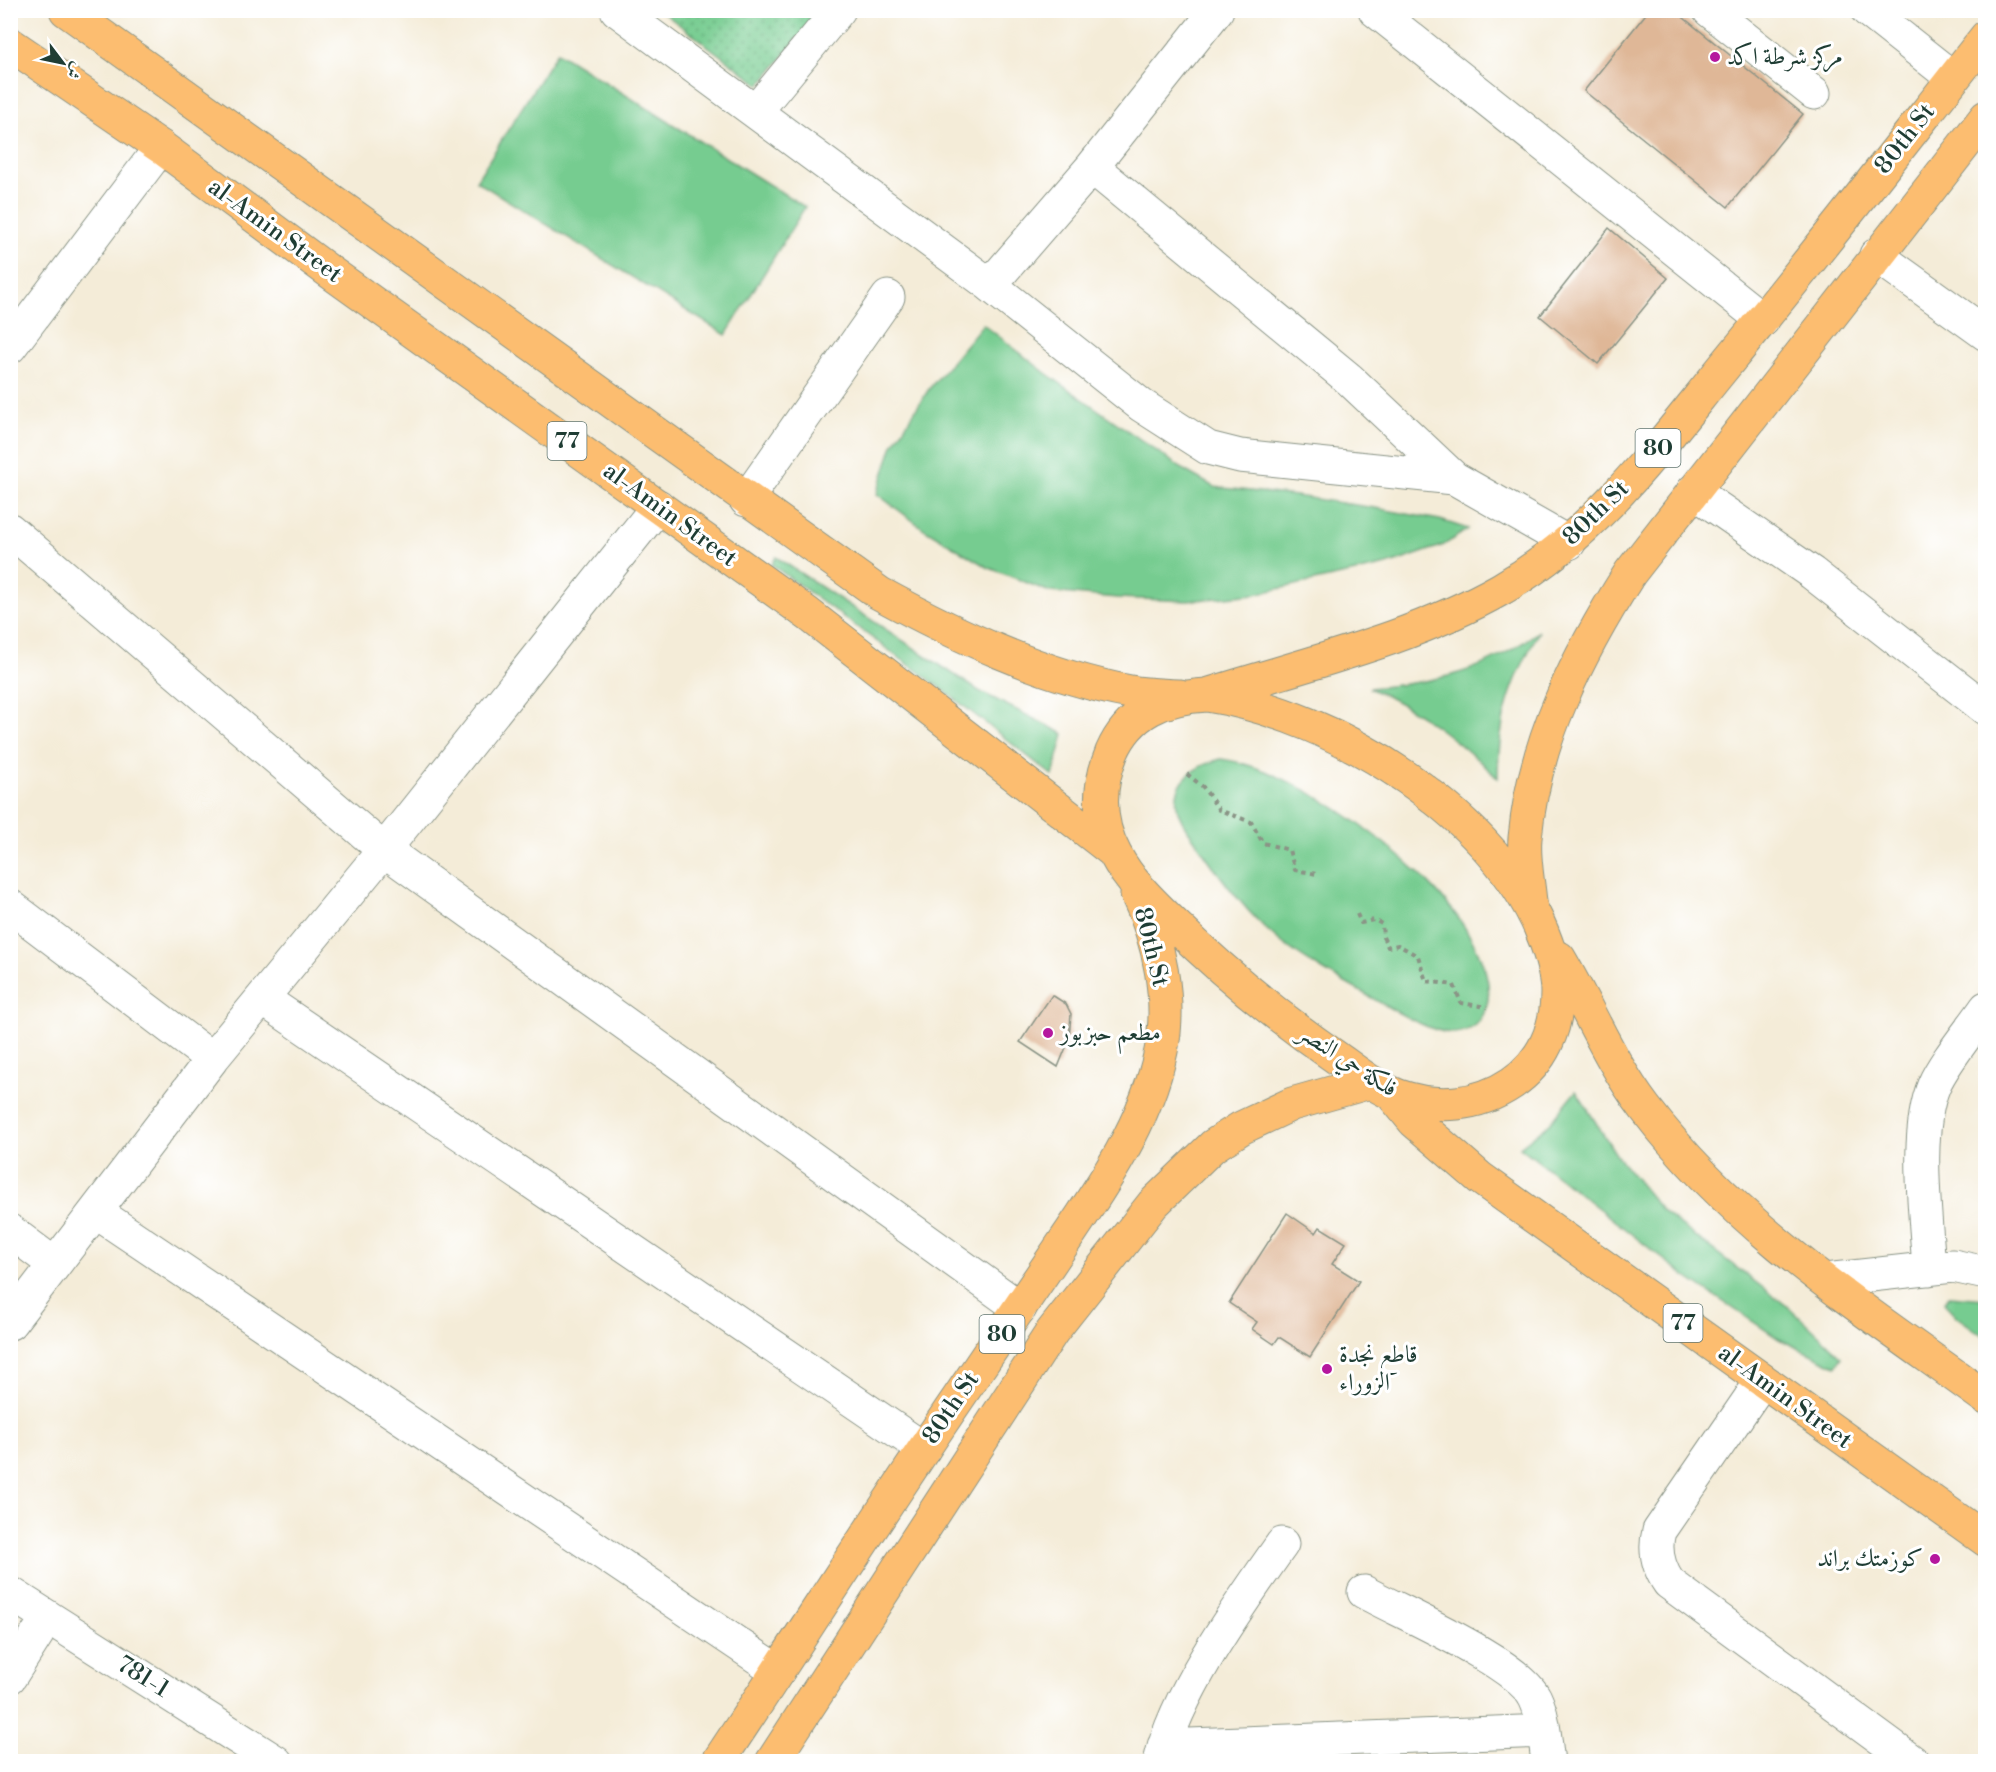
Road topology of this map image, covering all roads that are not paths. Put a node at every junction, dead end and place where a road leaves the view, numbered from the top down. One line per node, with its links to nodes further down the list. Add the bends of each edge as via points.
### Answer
1 (66, 10): 24 (main road, 77)
2 (618, 10): 12 (street)
3 (838, 10): 12 (street)
4 (1217, 10): 15 (street)
5 (1375, 10): 19 (street)
6 (1709, 10): 11 (street)
7 (1867, 10): 10 (street)
8 (1986, 37): 10 (main road, 80th St / 80)
9 (10, 44): 14 (main road, al-Amin Street / 77)
10 (1953, 78): 19 (main road, 80th St / 80)
11 (1814, 93)
12 (756, 111): 17 (street)
13 (1986, 117): 16 (main road, 80th St / 80)
14 (161, 147): 21 (street); 25 (main road, al-Amin Street / 77)
15 (1092, 167): 17 (street); 22 (street, via 1349,379)
16 (1876, 255): 20 (street); 23 (main road, 80th St / 80)
17 (990, 285): 22 (street, via 1141,405 1208,448 1275,460)
18 (888, 297): 24 (street)
19 (1763, 320): 27 (main road, 80th St / 80, via 1640,469)
20 (1986, 334)
21 (10, 347)
22 (1454, 478): 27 (street)
23 (1693, 491): 29 (street, via 1812,573); 33 (main road, 80th St / 80, via 1630,573 1559,702 1534,774 1525,840)
24 (746, 500): 28 (main road, 77, via 841,567 920,615 1086,682 1131,692)
25 (658, 506): 30 (street); 31 (main road, al-Amin Street / 77, via 808,614)
26 (10, 530): 30 (street)
27 (1569, 543): 28 (main road, 80th St / 80, via 1502,588 1430,625)
28 (1194, 696): 31 (main road, فلكة حي النصر, via 1155,705 1134,720 1116,743 1101,793 1101,809); 33 (main road, فلكة حي النصر, via 1261,707 1386,764 1451,811 1480,839 1516,883)
29 (1986, 709)
30 (384, 850): 34 (street); 44 (street)
31 (1119, 862): 37 (main road, فلكة حي النصر, via 1184,934 1265,1006); 44 (main road, 80th St / 80, via 1141,903 1153,939 1162,989 1161,1050 1137,1119 1113,1164)
32 (10, 906): 36 (street)
33 (1535, 917): 37 (main road, فلكة حي النصر, via 1554,964 1557,1005 1554,1026 1535,1062 1504,1089 1460,1104 1414,1101); 43 (main road, via 1643,1106 1714,1188)
34 (263, 999): 36 (street); 48 (street)
35 (1986, 1008): 41 (street, via 1934,1085 1924,1124)
36 (212, 1059): 38 (street)
37 (1380, 1088): 46 (main road, al-Amin Street / 77, via 1480,1178); 60 (main road, 80th St / 80, via 1292,1104 1240,1128 1213,1146 1153,1204 1052,1332)
38 (96, 1212): 40 (street); 54 (street)
39 (10, 1231): 40 (street)
40 (54, 1264): 45 (street)
41 (1929, 1269): 42 (street, via 1953,1266); 43 (street)
42 (1986, 1273)
43 (1824, 1281): 47 (main road)
44 (1020, 1308): 48 (main road, 80th St / 80)
45 (10, 1323)
46 (1762, 1381): 49 (main road, al-Amin Street / 77); 61 (street, via 1659,1531 1660,1569 1669,1583)
47 (1986, 1398)
48 (924, 1449): 54 (main road, 80th St / 80)
49 (1986, 1540)
50 (1282, 1544): 57 (street, via 1194,1683)
51 (1364, 1592): 56 (street, via 1507,1670 1535,1698)
52 (10, 1593): 53 (street, 781-1)
53 (48, 1617): 55 (street); 58 (street, 781-1)
54 (778, 1671): 59 (main road, 80th St / 80)
55 (10, 1677)
56 (1546, 1746): 57 (street)
57 (1162, 1754)
58 (276, 1761)
59 (718, 1761)
60 (772, 1761)
61 (1913, 1761)

